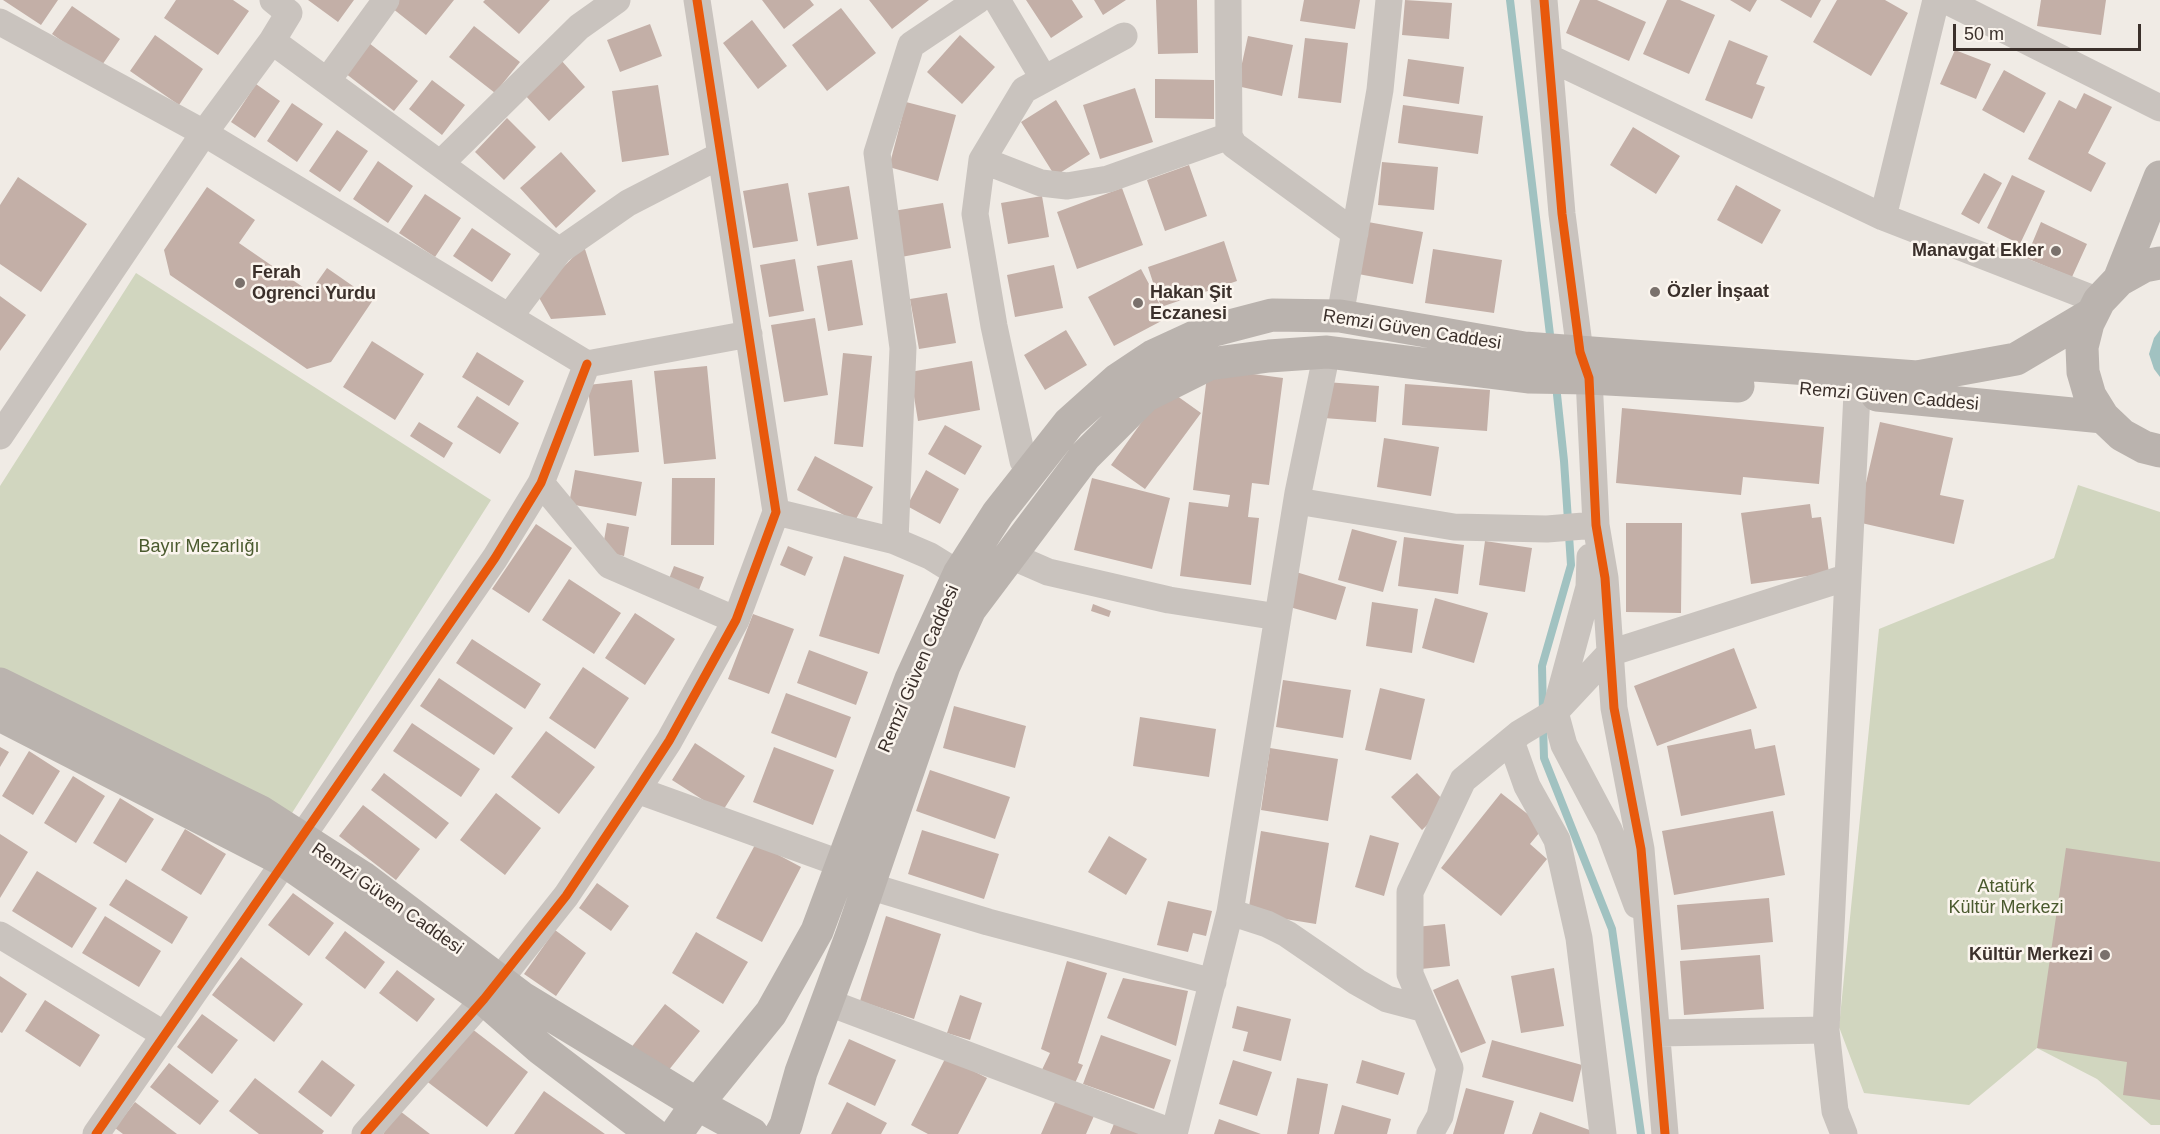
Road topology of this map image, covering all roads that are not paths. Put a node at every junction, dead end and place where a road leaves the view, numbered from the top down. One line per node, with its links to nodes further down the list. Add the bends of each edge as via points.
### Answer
1 (273, 0): 14 (street, via 289,13)
2 (386, 0): 17 (street)
3 (617, 0): 23 (street, via 579,27)
4 (978, 0): 46 (street, via 911,45 877,153 903,348)
5 (997, 0): 16 (street)
6 (1227, 0): 20 (street)
7 (1389, 0): 26 (street, via 1380,90)
8 (1544, 0): 15 (street)
9 (1936, 0): 25 (street)
10 (1945, 0): 18 (street)
11 (702, 3): 21 (street)
12 (0, 22): 19 (street)
13 (1124, 36): 16 (street)
14 (272, 41): 17 (street); 19 (street)
15 (1550, 58): 25 (street); 36 (street)
16 (1044, 79): 22 (street, via 1024,90)
17 (327, 81): 23 (street)
18 (2160, 108)
19 (204, 133): 31 (street); 39 (street)
20 (1228, 136): 22 (street, via 1108,179 1067,186 1041,183); 26 (street, via 1234,146)
21 (721, 155): 27 (street, via 628,203); 32 (street)
22 (982, 160): 41 (street, via 975,214 994,326 1023,461)
23 (440, 164): 27 (street)
24 (2160, 177): 29 (main road)
25 (1883, 217): 29 (street)
26 (1355, 233): 30 (street)
27 (559, 251): 31 (street)
28 (2160, 263): 29 (main road, Remzi Güven Caddesi, via 2144,266)
29 (2103, 299): 36 (main road, Remzi Güven Caddesi, via 2016,359 1917,377); 38 (main road, via 2088,323 2082,347 2083,372 2090,396)
30 (1340, 316): 34 (main road, Remzi Güven Caddesi); 41 (main road, Remzi Güven Caddesi, via 1272,315 1203,333 1153,356 1117,380 1069,423)
31 (509, 317): 35 (street)
32 (749, 334): 35 (street); 44 (street)
33 (1327, 352): 34 (main road, Remzi Güven Caddesi); 43 (street); 47 (main road, Remzi Güven Caddesi, via 1209,364 1144,396 1085,456)
34 (1526, 362): 36 (main road)
35 (587, 364): 42 (street)
36 (1575, 364): 37 (main road, Remzi Güven Caddesi); 45 (street)
37 (1857, 393): 38 (main road, Remzi Güven Caddesi); 49 (street)
38 (2103, 417): 40 (main road, via 2121,435)
39 (0, 436)
40 (2160, 451)
41 (1030, 472): 48 (main road, Remzi Güven Caddesi)
42 (542, 483): 51 (street, via 609,566); 58 (street, via 495,558)
43 (1297, 501): 45 (street, via 1454,527); 50 (street)
44 (776, 512): 46 (street); 51 (street)
45 (1595, 528): 52 (street, via 1605,578); 54 (street, via 1589,587)
46 (895, 541): 48 (street)
47 (1009, 555): 50 (street, via 1048,572 1158,598); 60 (main road, Remzi Güven Caddesi, via 970,609 944,666)
48 (959, 574): 59 (main road, Remzi Güven Caddesi, via 911,679)
49 (1848, 578): 52 (street); 68 (street)
50 (1278, 617): 61 (street)
51 (736, 620): 57 (street)
52 (1610, 653): 54 (street); 63 (street, via 1614,708 1641,849)
53 (0, 684): 58 (main road, Remzi Güven Caddesi, via 261,812)
54 (1553, 713): 56 (street); 63 (street, via 1564,745 1609,830)
55 (0, 716): 58 (main road, Remzi Güven Caddesi)
56 (1515, 737): 67 (street, via 1463,780 1410,892 1410,974); 80 (street, via 1527,786 1557,840 1579,938)
57 (637, 790): 59 (street); 65 (street, via 566,896)
58 (293, 849): 65 (main road, Remzi Güven Caddesi, via 362,877); 70 (street)
59 (842, 864): 71 (main road, Remzi Güven Caddesi, via 817,932 771,1013)
60 (869, 886): 64 (street); 66 (main road, Remzi Güven Caddesi)
61 (1230, 912): 64 (street); 67 (street, via 1287,934 1387,999)
62 (0, 935): 70 (street)
63 (1648, 937): 69 (street)
64 (1213, 982): 78 (street)
65 (492, 990): 71 (main road, Remzi Güven Caddesi, via 521,997); 73 (street); 74 (main road, Remzi Güven Caddesi, via 540,1048)
66 (827, 1002): 77 (main road, Remzi Güven Caddesi); 78 (street)
67 (1425, 1009): 79 (street, via 1450,1068 1440,1116)
68 (1826, 1030): 69 (street); 82 (street, via 1835,1111)
69 (1657, 1033): 81 (street)
70 (165, 1035): 72 (street)
71 (697, 1104): 75 (main road, Remzi Güven Caddesi); 76 (main road, Remzi Güven Caddesi)
72 (96, 1134)
73 (364, 1134)
74 (653, 1134)
75 (676, 1134)
76 (752, 1134)
77 (781, 1134)
78 (1174, 1134)
79 (1430, 1134)
80 (1603, 1134)
81 (1665, 1134)
82 (1844, 1134)

